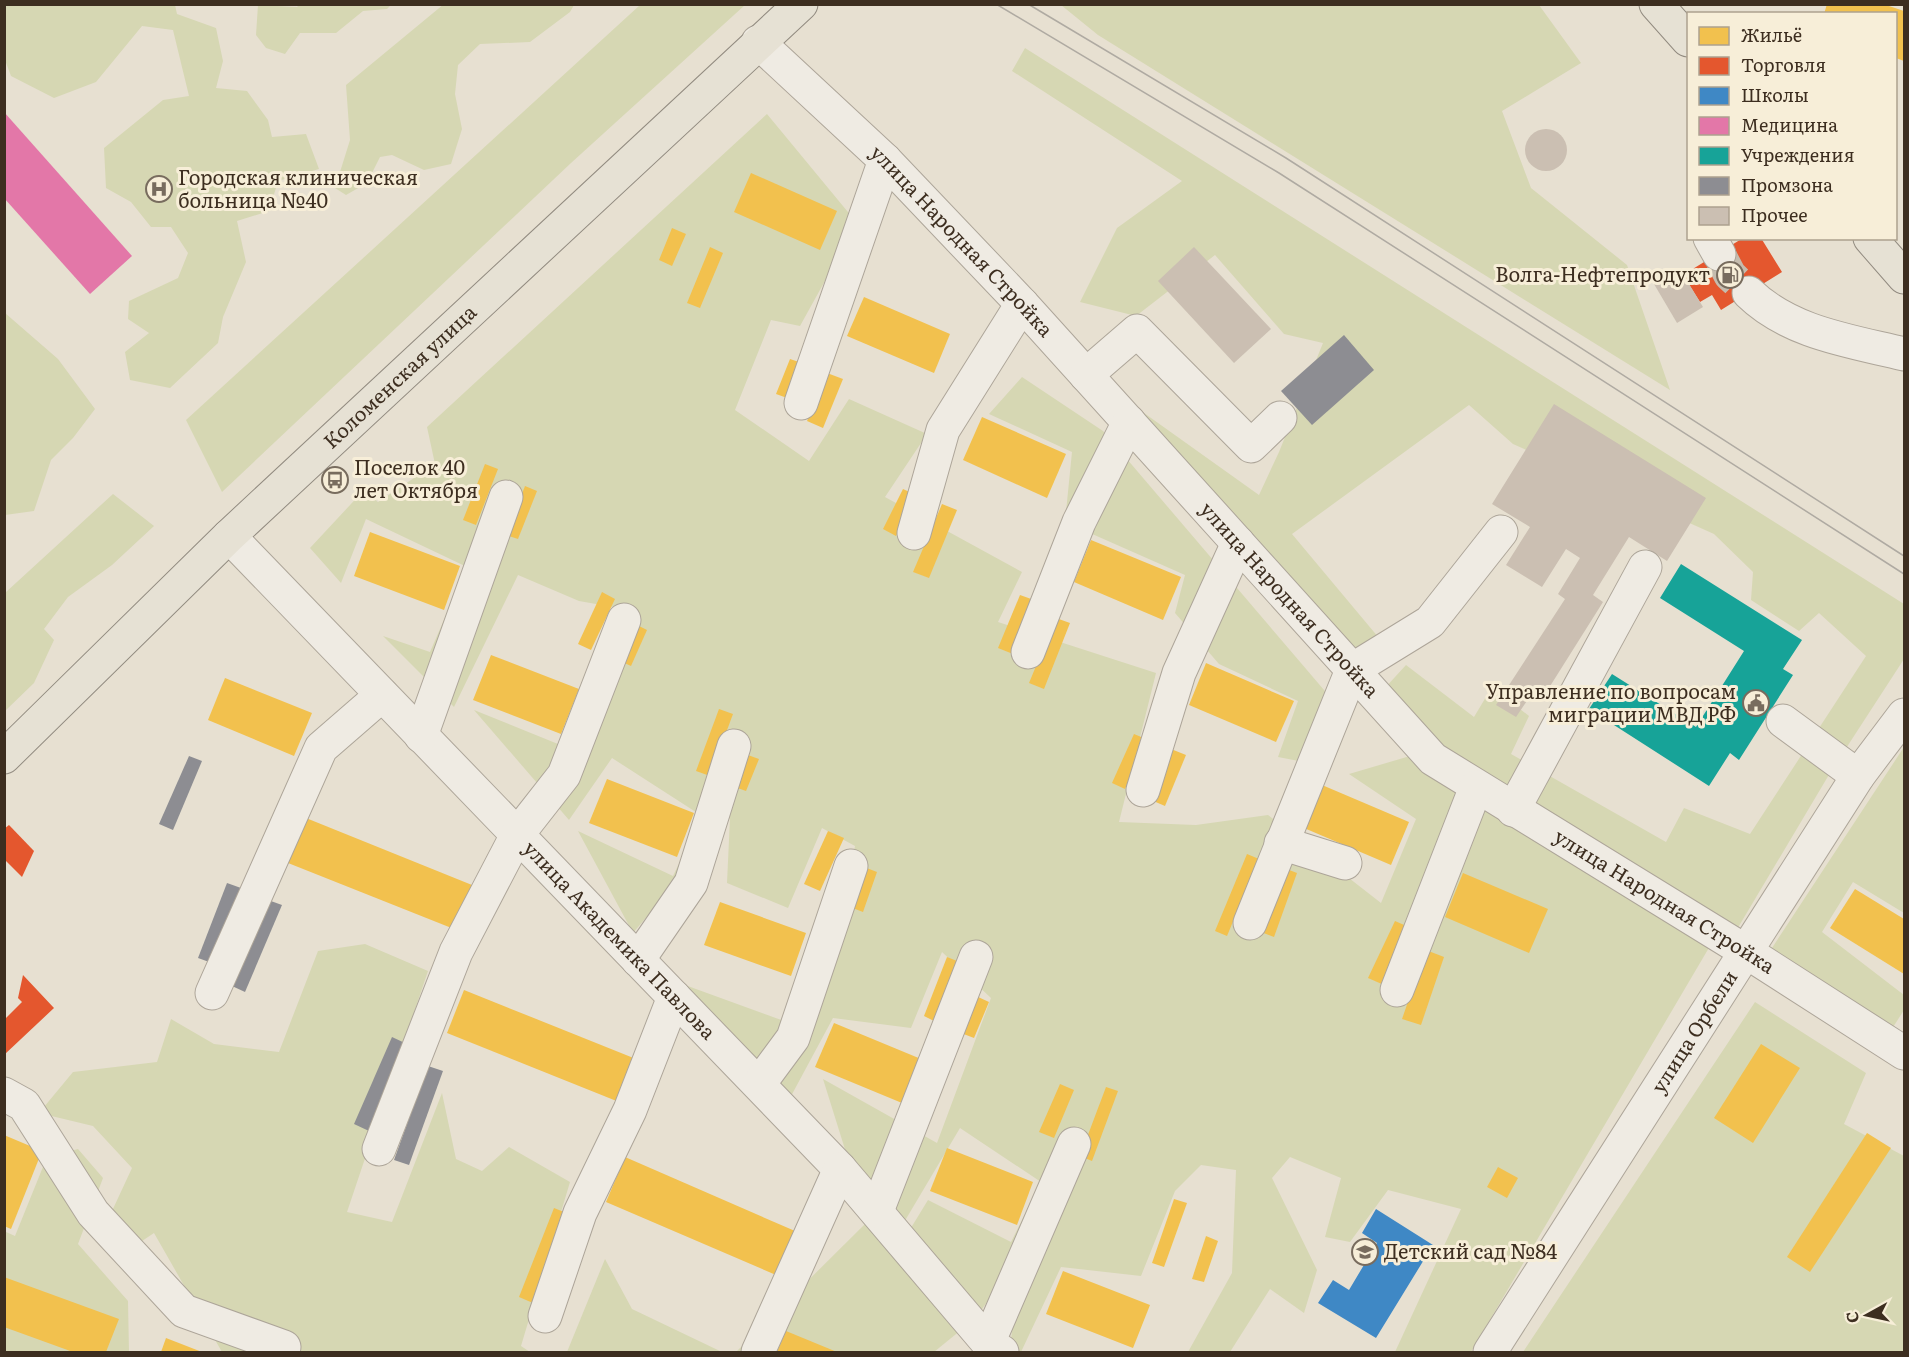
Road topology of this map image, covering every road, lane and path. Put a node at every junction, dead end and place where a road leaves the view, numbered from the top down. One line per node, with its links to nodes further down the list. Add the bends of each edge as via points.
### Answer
1 (801, 4): 4 (main road, Коломенская улица)
2 (1656, 4): 3 (main road)
3 (1687, 38)
4 (758, 42): 5 (street, улица Народная Стройка); 18 (main road, Коломенская улица)
5 (885, 160): 9 (street, улица Народная Стройка); 12 (street)
6 (1872, 240): 7 (main road)
7 (1905, 277)
8 (1749, 293): 10 (street, via 1794,324)
9 (1022, 304): 11 (street, улица Народная Стройка); 17 (street, via 943,430)
10 (1905, 354)
11 (1086, 375): 13 (street, via 1137,331 1251,446); 14 (street, улица Народная Стройка)
12 (801, 403)
13 (1280, 418)
14 (1129, 422): 19 (street, улица Народная Стройка); 22 (street, via 1079,522)
15 (506, 497): 27 (street)
16 (1501, 532): 23 (street, via 1430,622)
17 (914, 533)
18 (229, 536): 24 (street, улица Академика Павлова); 29 (main road, Коломенская улица)
19 (1238, 543): 23 (street, улица Народная Стройка); 32 (street, via 1179,673)
20 (1644, 567): 33 (street)
21 (624, 620): 34 (street, via 564,775)
22 (1028, 652)
23 (1352, 670): 31 (street, улица Народная Стройка, via 1432,759); 35 (street)
24 (382, 696): 27 (street, улица Академика Павлова); 43 (street, via 321,748)
25 (1905, 715): 30 (street, улица Орбели)
26 (1783, 721): 30 (street)
27 (421, 736): 34 (street, улица Академика Павлова)
28 (734, 746): 41 (street, via 691,883)
29 (4, 757)
30 (1858, 776): 39 (street, улица Орбели)
31 (1476, 787): 33 (street, улица Народная Стройка); 42 (street)
32 (1143, 790)
33 (1513, 810): 39 (street, улица Народная Стройка)
34 (517, 835): 41 (street, улица Академика Павлова); 49 (street, via 456,952)
35 (1281, 843): 36 (street); 38 (street)
36 (1345, 863)
37 (851, 866): 46 (street, via 793,1038)
38 (1250, 923)
39 (1745, 951): 45 (street, улица Народная Стройка); 56 (street, улица Орбели)
40 (976, 957): 51 (street)
41 (638, 960): 44 (street, улица Академика Павлова)
42 (1397, 990)
43 (212, 993)
44 (674, 997): 46 (street, улица Академика Павлова); 52 (street, via 630,1110 580,1214)
45 (1905, 1053)
46 (759, 1084): 50 (street, улица Академика Павлова)
47 (4, 1094): 53 (street, via 24,1105 93,1213 184,1311)
48 (1074, 1144): 54 (street)
49 (379, 1149)
50 (840, 1169): 51 (street, улица Академика Павлова); 55 (street)
51 (876, 1211): 54 (street, улица Академика Павлова)
52 (545, 1316)
53 (284, 1347)
54 (995, 1348)
55 (758, 1353)
56 (1491, 1353)

